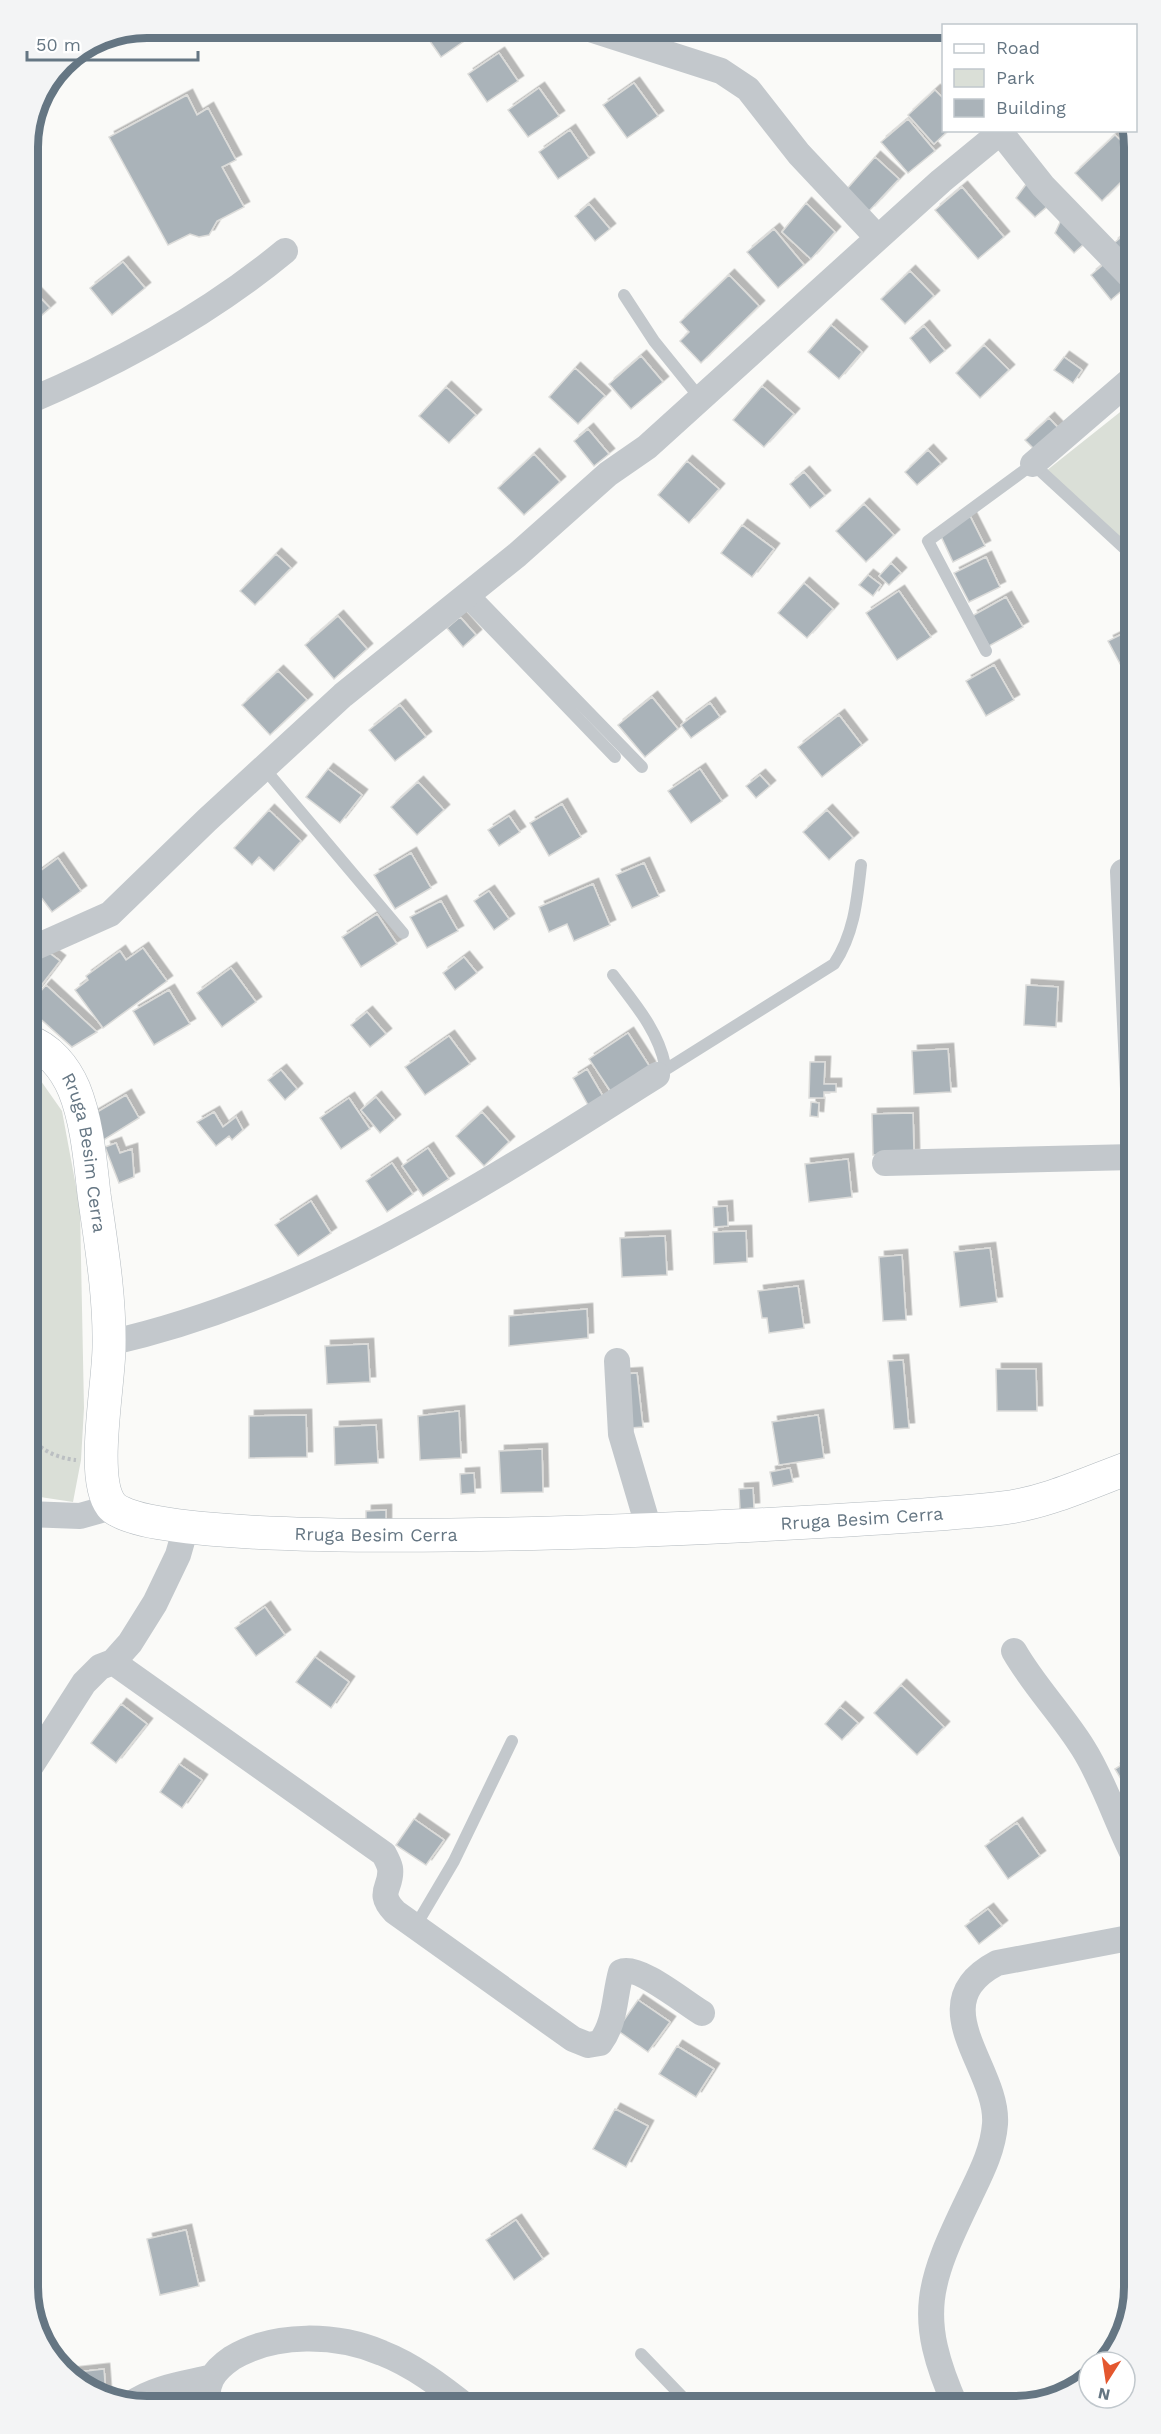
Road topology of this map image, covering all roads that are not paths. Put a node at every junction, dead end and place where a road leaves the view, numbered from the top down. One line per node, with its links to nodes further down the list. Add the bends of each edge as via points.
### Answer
1 (618, 38): 3 (street, via 722,71 748,89 799,154)
2 (1002, 132): 3 (street); 5 (street, via 1043,186)
3 (878, 238): 9 (street)
4 (285, 251): 8 (street, via 246,283 195,316)
5 (1124, 270)
6 (624, 295): 9 (lane, via 654,341)
7 (1124, 386): 10 (street)
8 (38, 397)
9 (700, 398): 12 (street)
10 (1033, 464): 11 (lane); 13 (lane, via 928,541)
11 (1124, 548)
12 (468, 596): 14 (lane); 15 (street, via 343,695); 16 (lane)
13 (986, 651)
14 (615, 757)
15 (263, 767): 20 (lane); 21 (street, via 110,914)
16 (642, 767)
17 (861, 866): 24 (lane, via 853,924 834,964)
18 (1123, 872): 19 (street)
19 (1124, 878)
20 (402, 933)
21 (38, 946)
22 (613, 975): 24 (lane, via 638,1007 662,1049 665,1065)
23 (38, 1047): 27 (street, Rruga Besim Cerra, via 65,1071 85,1128 100,1235)
24 (657, 1075): 27 (street, via 445,1208 369,1248 265,1294 161,1331)
25 (1124, 1157): 26 (street)
26 (885, 1163)
27 (109, 1343): 30 (street, Rruga Besim Cerra, via 100,1473)
28 (617, 1361): 33 (street, via 621,1434)
29 (1124, 1470): 33 (street, Rruga Besim Cerra, via 1007,1508)
30 (112, 1507): 31 (street, via 80,1516); 32 (street, Rruga Besim Cerra, via 129,1518)
31 (38, 1514)
32 (186, 1527): 33 (street, Rruga Besim Cerra, via 392,1536); 35 (street, via 178,1556 155,1603)
33 (649, 1530)
34 (1014, 1651): 38 (street, via 1084,1750)
35 (113, 1662): 37 (street, via 100,1667 84,1683); 39 (street, via 384,1854 390,1869 384,1891 387,1903)
36 (512, 1742): 39 (lane, via 454,1862)
37 (38, 1755)
38 (1124, 1835)
39 (415, 1927): 41 (street, via 573,2039 588,2045 600,2043 607,2034 621,1972 626,1970 655,1982)
40 (1124, 1939): 48 (street, via 997,1962 981,1971 971,1983 963,2018 966,2036 993,2096 995,2122 992,2145 982,2170 941,2256 930,2302 935,2353)
41 (702, 2013)
42 (641, 2354): 47 (lane)
43 (209, 2379): 44 (street); 45 (street); 46 (street, via 249,2348 278,2340 314,2339 382,2353)
44 (146, 2396)
45 (206, 2396)
46 (453, 2396)
47 (681, 2396)
48 (952, 2396)

